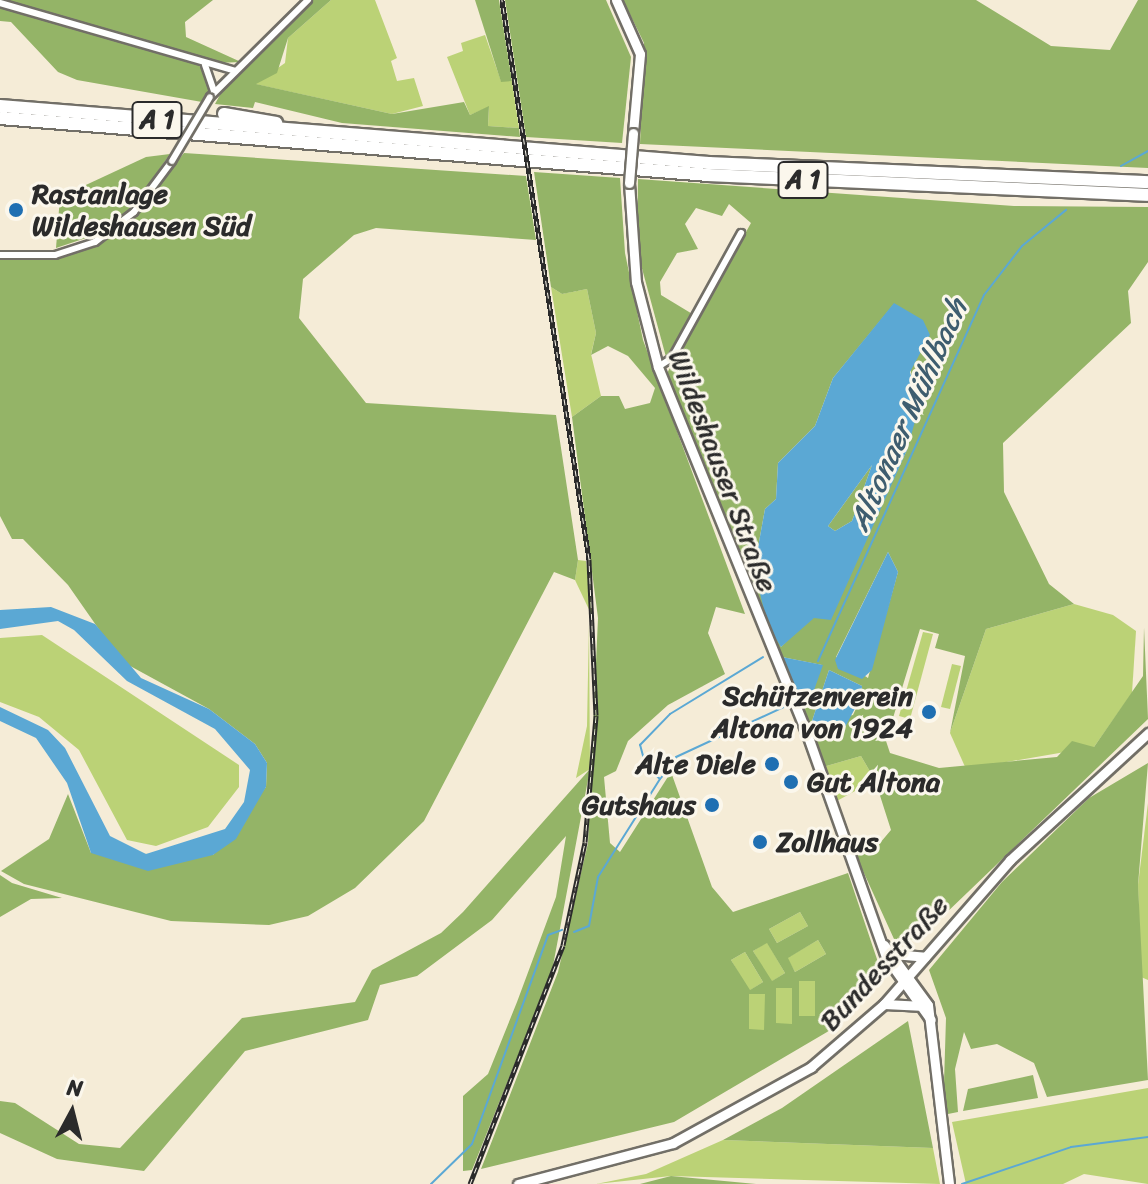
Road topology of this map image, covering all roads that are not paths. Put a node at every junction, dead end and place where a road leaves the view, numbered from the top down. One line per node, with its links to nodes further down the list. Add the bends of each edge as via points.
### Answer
1 (308, 0): 5 (street)
2 (616, 0): 15 (main road, Wildeshauser Straße, bridge, via 640,54 629,183 636,282)
3 (0, 3): 4 (street)
4 (203, 63): 5 (street); 6 (street)
5 (235, 71): 6 (street)
6 (212, 94): 14 (street, bridge, via 134,212 95,242 55,255)
7 (0, 106): 10 (highway, A 1)
8 (224, 114): 10 (highway)
9 (0, 118): 12 (highway, A 1, via 693,174)
10 (313, 134): 11 (highway, A 1, via 709,163)
11 (1148, 182)
12 (1148, 195)
13 (741, 233): 15 (street, via 672,358)
14 (0, 255)
15 (658, 367): 17 (main road, Wildeshauser Straße, via 806,731)
16 (1148, 733): 19 (main road, Bundesstraße, via 1010,860)
17 (881, 943): 18 (main road, Wildeshauser Straße); 21 (main road, Wildeshauser Straße)
18 (892, 953): 19 (main road); 20 (main road, Wildeshauser Straße)
19 (925, 957): 20 (main road, Bundesstraße)
20 (910, 975): 21 (main road, Bundesstraße); 24 (main road, Wildeshauser Straße)
21 (902, 985): 22 (main road, Bundesstraße); 23 (main road, Wildeshauser Straße)
22 (884, 1004): 23 (main road); 25 (main road, Bundesstraße, via 811,1067 721,1121 624,1160)
23 (919, 1006): 24 (main road, Wildeshauser Straße)
24 (931, 1020): 26 (main road, via 933,1098)
25 (518, 1184)
26 (949, 1184)

